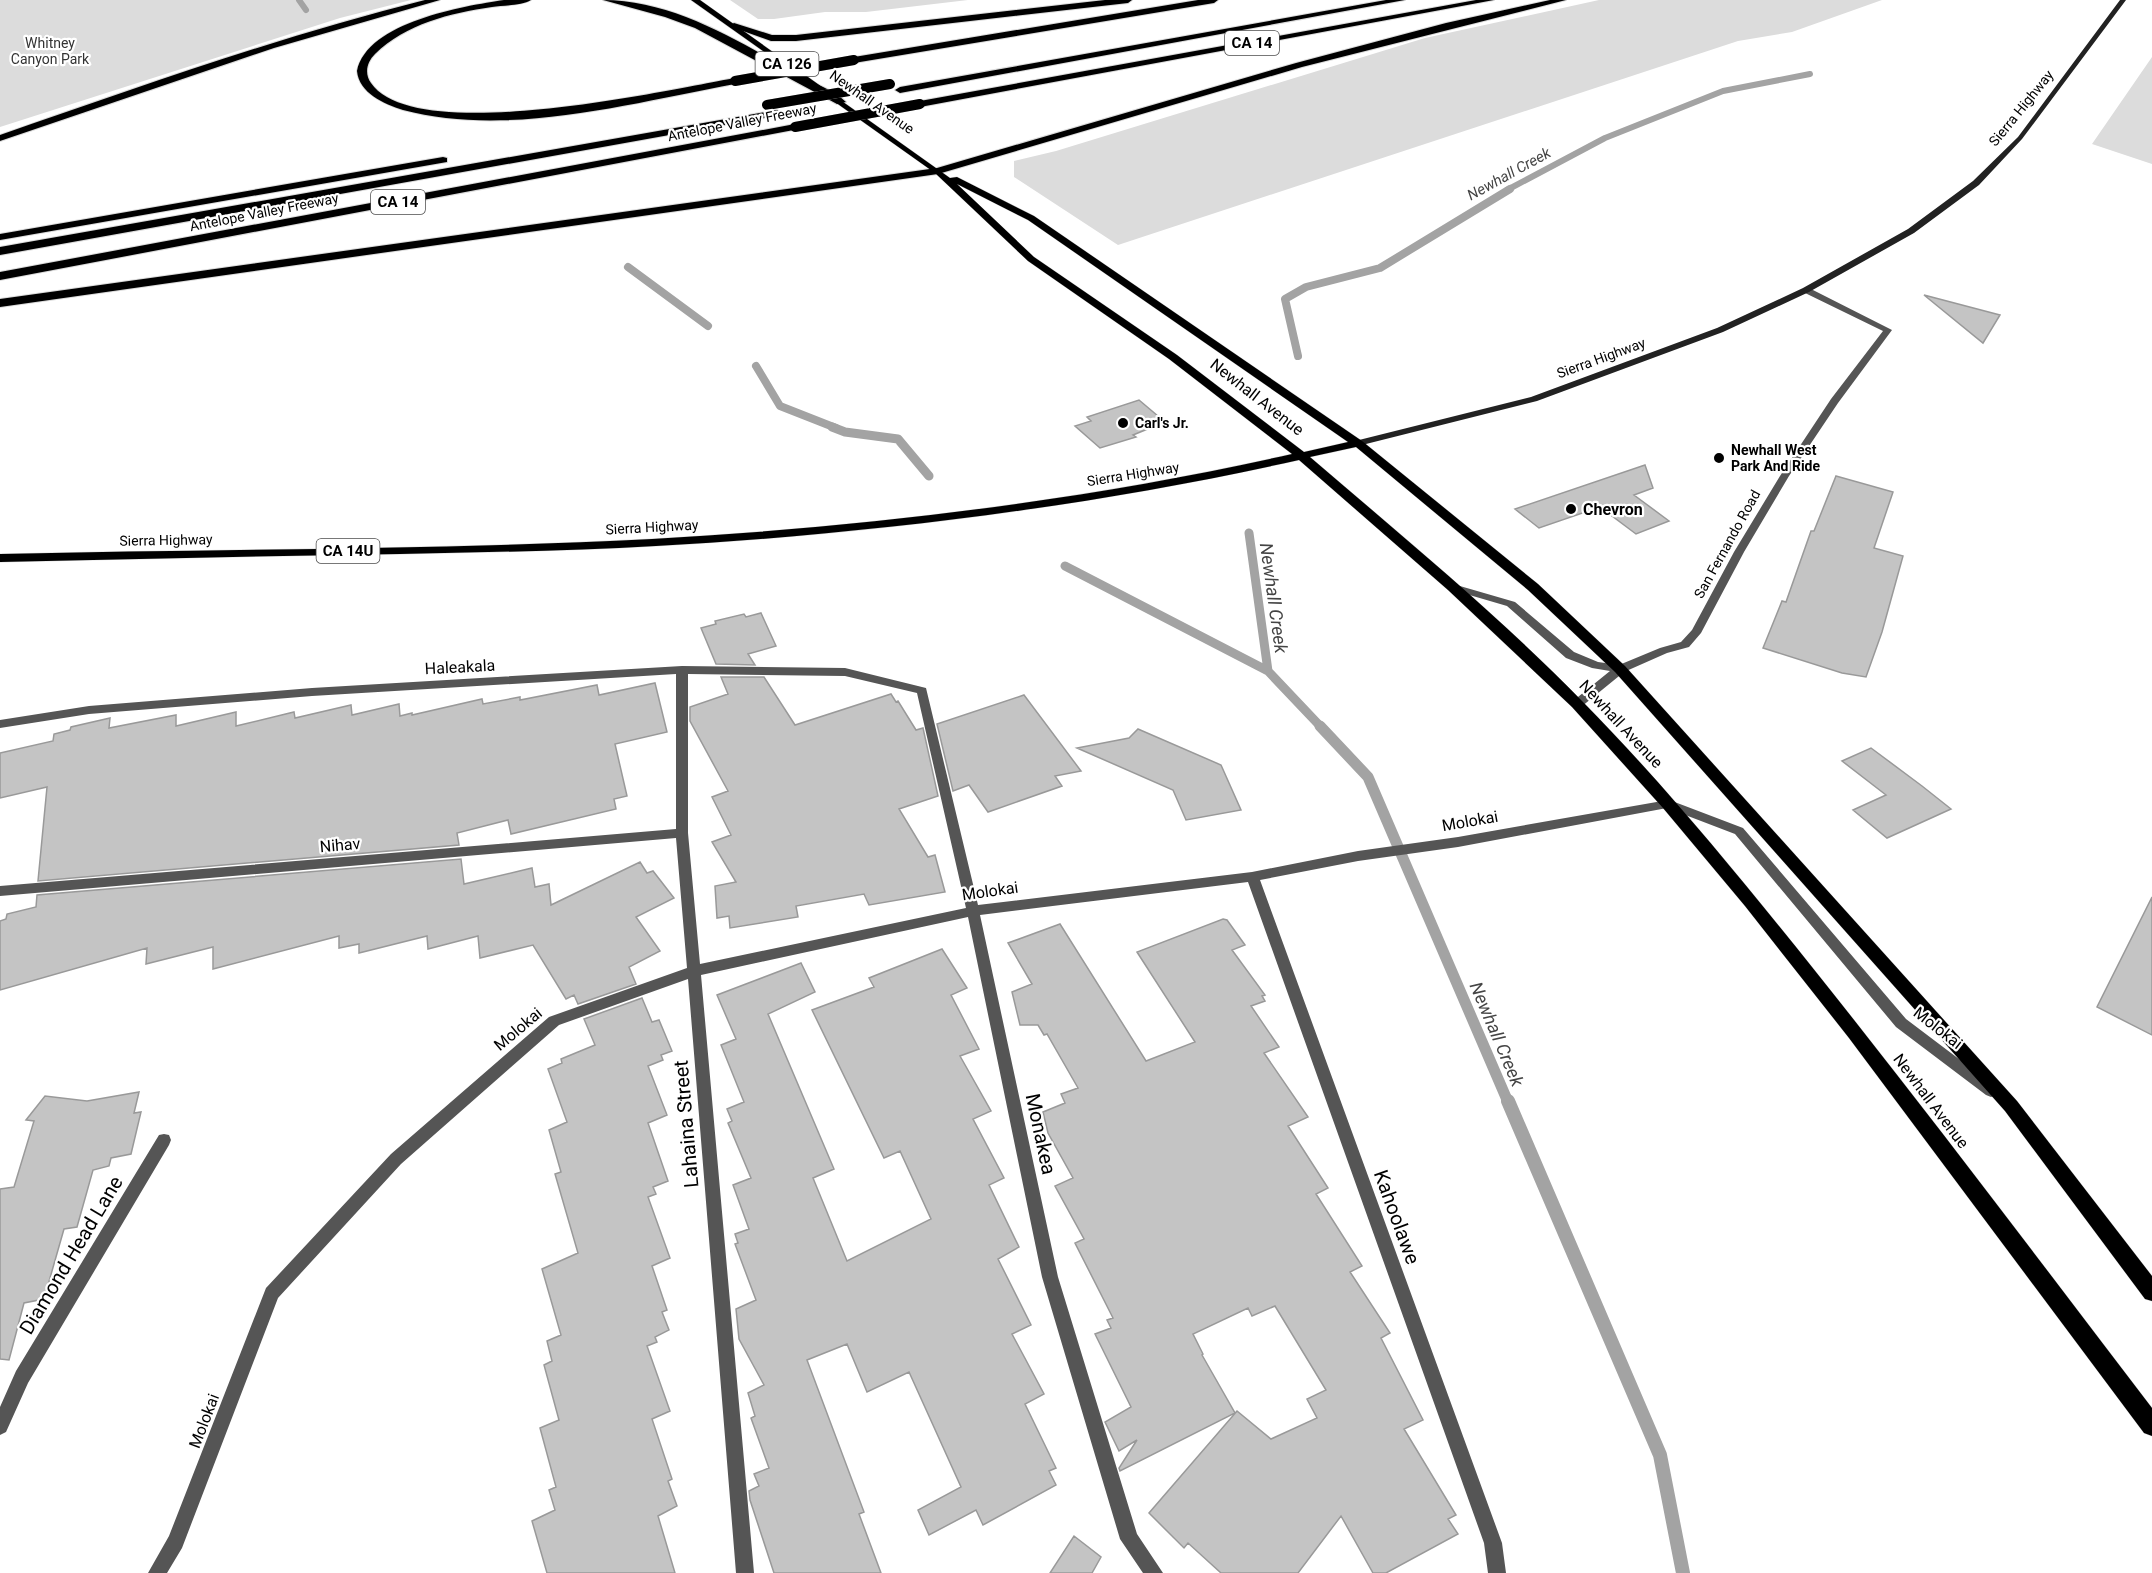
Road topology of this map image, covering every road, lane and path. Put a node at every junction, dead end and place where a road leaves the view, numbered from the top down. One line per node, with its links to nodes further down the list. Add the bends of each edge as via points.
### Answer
1 (436, 0): 16 (highway, via 303,36)
2 (527, 0): 6 (highway, bridge, via 450,13 407,29 375,48 361,70 363,80 383,99 423,111 478,117 542,113)
3 (608, 0): 14 (highway, via 651,8 690,23)
4 (695, 0): 13 (main road, Newhall Avenue / CA 126)
5 (1128, 0): 13 (highway, via 796,38 771,38)
6 (1214, 0)
7 (1401, 0): 21 (highway)
8 (1438, 0): 15 (highway, via 910,97)
9 (1490, 0): 15 (highway, Antelope Valley Freeway / CA 14, bridge)
10 (1562, 0): 19 (highway, via 1299,65)
11 (2123, 0): 24 (main road, Sierra Highway, via 2020,138 1976,183 1911,231)
12 (1320, 4): 17 (highway, Antelope Valley Freeway / CA 14, bridge, via 890,84)
13 (734, 26): 14 (main road, Newhall Avenue / CA 126)
14 (841, 102): 19 (main road, Newhall Avenue / CA 126)
15 (791, 124): 22 (highway); 23 (highway, Antelope Valley Freeway / CA 14)
16 (0, 138)
17 (534, 144)
18 (452, 158): 20 (highway, Antelope Valley Freeway / CA 14)
19 (938, 171): 25 (highway); 26 (main road, Newhall Avenue, via 1031,218); 27 (main road, Newhall Avenue, via 1031,259 1173,357)
20 (0, 237)
21 (0, 251)
22 (0, 266)
23 (0, 276)
24 (1806, 290): 26 (main road, Sierra Highway, via 1720,330 1534,399); 30 (street, San Fernando Road, via 1888,330 1763,508 1686,645)
25 (0, 303)
26 (1358, 443): 27 (main road, Sierra Highway); 30 (main road, Newhall Avenue, via 1500,558)
27 (1302, 456): 28 (main road, Sierra Highway / CA 14U, via 1064,500 938,517 695,540 589,546); 29 (main road, Newhall Avenue)
28 (0, 558)
29 (1453, 587): 30 (street, via 1511,604 1570,654 1596,665); 33 (main road, Newhall Avenue)
30 (1620, 669): 33 (street, San Fernando Road); 41 (main road, Newhall Avenue)
31 (682, 670): 32 (street, Haleakala, via 845,672); 34 (street, Haleakala, via 312,692 89,710); 36 (street, Lahaina Street)
32 (922, 691): 39 (street, Monakea)
33 (1577, 704): 35 (main road, Newhall Avenue)
34 (0, 724)
35 (1668, 804): 37 (street, Molokai); 41 (street, Molokai, via 1739,831 1901,1023); 44 (main road, Newhall Avenue, via 1855,1033)
36 (682, 833): 38 (street, Nihav); 40 (street, Lahaina Street)
37 (1252, 877): 39 (street, Molokai); 49 (street, Kahoolawe, via 1493,1543)
38 (0, 891)
39 (973, 911): 40 (street, Molokai); 48 (street, Monakea, via 1050,1277 1129,1539)
40 (694, 971): 46 (street, Molokai, via 554,1021 396,1159 272,1293 176,1542); 47 (street, Lahaina Street)
41 (2011, 1106): 43 (main road, Newhall Avenue)
42 (164, 1140): 45 (street, Diamond Head Lane, via 22,1377)
43 (2152, 1292)
44 (2152, 1425)
45 (0, 1426)
46 (158, 1573)
47 (745, 1573)
48 (1154, 1573)
49 (1497, 1573)

